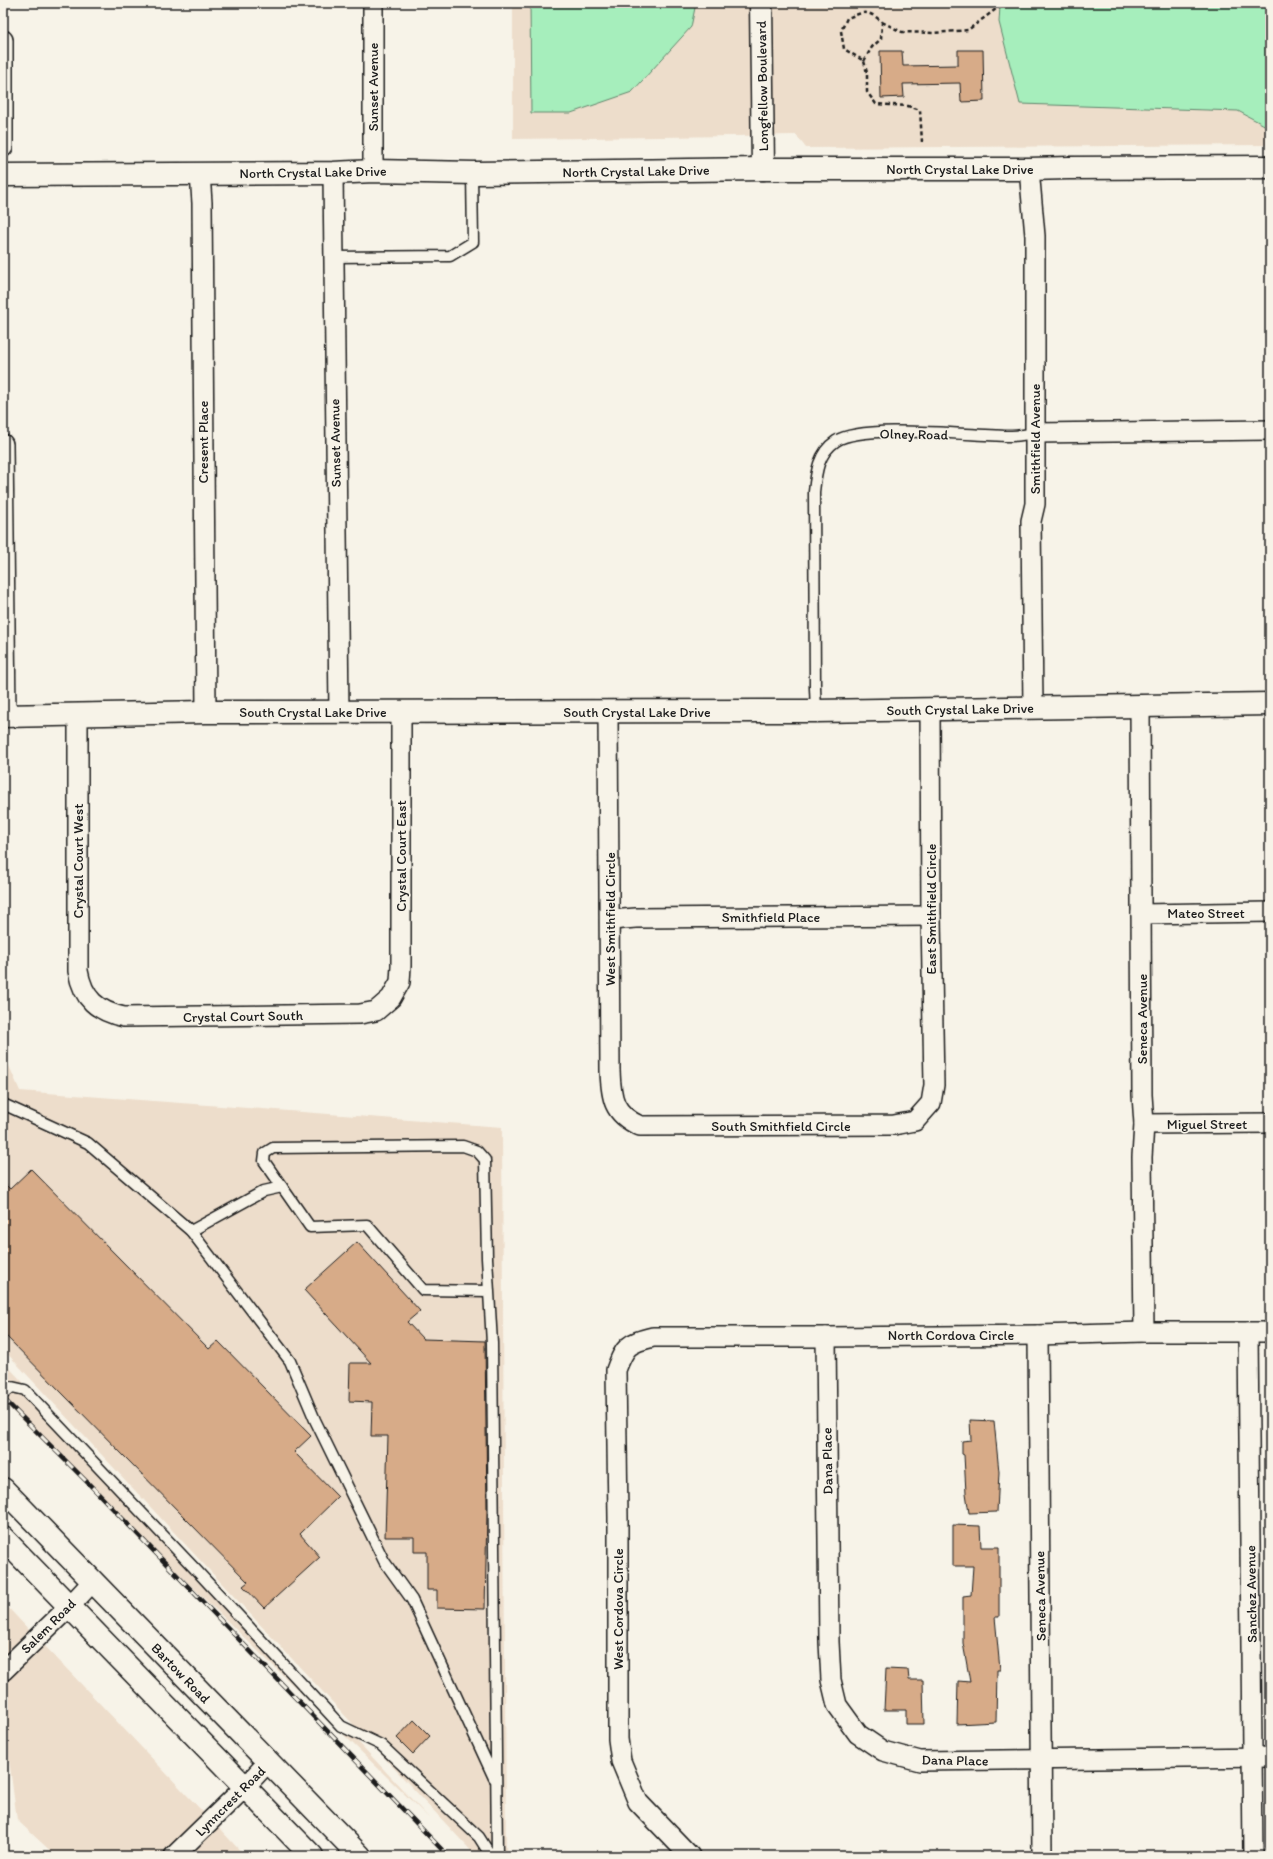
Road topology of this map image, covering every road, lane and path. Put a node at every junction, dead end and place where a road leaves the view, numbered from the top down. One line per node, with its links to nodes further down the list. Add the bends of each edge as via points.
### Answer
1 (373, 3): 12 (street, Sunset Avenue)
2 (761, 3): 10 (street, Longfellow Boulevard)
3 (1000, 6): 4 (path, via 968,30 902,32)
4 (882, 22): 6 (path, via 881,39 872,47); 6 (path, via 872,14 863,13 847,18 841,31 844,49)
5 (3, 40): 8 (street)
6 (864, 61): 7 (path, via 867,92 876,104 908,106 920,110)
7 (922, 142)
8 (3, 147)
9 (1270, 167): 11 (street, North Crystal Lake Drive)
10 (762, 169): 11 (street, North Crystal Lake Drive); 15 (street, North Crystal Lake Drive)
11 (1029, 169): 19 (street, Smithfield Avenue, via 1035,236)
12 (373, 171): 14 (street, North Crystal Lake Drive); 15 (street, North Crystal Lake Drive)
13 (200, 173): 14 (street, North Crystal Lake Drive); 16 (street, North Crystal Lake Drive); 26 (street, Cresent Place)
14 (332, 173): 17 (street, Sunset Avenue)
15 (472, 173): 17 (lane, via 473,242 450,256)
16 (3, 175)
17 (333, 257): 27 (street, Sunset Avenue)
18 (1270, 430): 19 (street, Olney Road)
19 (1036, 433): 23 (street, Smithfield Avenue, via 1035,504 1031,521); 25 (lane, Olney Road, via 1013,436 871,433 847,436 835,442 824,453 816,470 814,492)
20 (3, 444): 30 (street)
21 (1270, 704): 22 (street, South Crystal Lake Drive)
22 (1140, 706): 23 (street, South Crystal Lake Drive); 33 (street, Seneca Avenue)
23 (1033, 708): 24 (street, South Crystal Lake Drive)
24 (930, 710): 25 (street, South Crystal Lake Drive); 34 (street, East Smithfield Circle)
25 (816, 711): 29 (street, South Crystal Lake Drive)
26 (206, 712): 27 (street, South Crystal Lake Drive); 31 (street, South Crystal Lake Drive)
27 (339, 712): 28 (street, South Crystal Lake Drive)
28 (402, 712): 29 (street, South Crystal Lake Drive); 36 (street, Crystal Court East, via 401,966 400,982)
29 (608, 712): 35 (street, West Smithfield Circle)
30 (4, 716): 31 (street, South Crystal Lake Drive)
31 (78, 716): 37 (street, Crystal Court West, via 78,971 80,983)
32 (1270, 912): 33 (street, Mateo Street)
33 (1141, 914): 42 (street, Seneca Avenue)
34 (931, 916): 35 (street, Smithfield Place); 39 (street, East Smithfield Circle, via 934,1085)
35 (611, 920): 40 (street, West Smithfield Circle, via 611,1095)
36 (391, 998): 37 (street, Crystal Court South, via 376,1010 360,1014 124,1017 108,1014)
37 (93, 1003)
38 (3, 1104): 44 (lane, via 88,1143)
39 (928, 1107): 40 (street, South Smithfield Circle, via 915,1121 894,1126 640,1126)
40 (628, 1121)
41 (1270, 1123): 42 (street, Miguel Street)
42 (1144, 1124): 46 (street, Seneca Avenue)
43 (282, 1187): 44 (lane, via 264,1191); 45 (lane, via 310,1227 367,1225 423,1290); 45 (lane, via 264,1161 265,1153 273,1148 463,1146 477,1150 485,1160)
44 (191, 1231): 61 (lane, via 290,1361 315,1420 384,1561 412,1600)
45 (488, 1291): 61 (lane, via 492,1343)
46 (1144, 1332): 47 (street, North Cordova Circle); 49 (street, North Cordova Circle)
47 (1248, 1332): 48 (street, North Cordova Circle); 58 (street, Sanchez Avenue)
48 (1270, 1332)
49 (1038, 1335): 50 (street, North Cordova Circle); 59 (street, Seneca Avenue, via 1039,1594)
50 (826, 1337): 51 (street, North Cordova Circle, via 653,1337); 59 (street, Dana Place, via 829,1642 831,1680 837,1705 858,1734 883,1752 920,1760)
51 (632, 1342): 68 (street, West Cordova Circle, via 622,1354 616,1370 618,1739 621,1760 638,1802)
52 (3, 1394): 66 (lane, via 12,1387 25,1390 341,1726 381,1745 479,1837)
53 (3, 1489): 55 (street, Bartow Road)
54 (3, 1538): 56 (street)
55 (93, 1581): 56 (street, Salem Road); 60 (street, Bartow Road)
56 (70, 1606): 57 (street, Salem Road); 62 (street)
57 (3, 1671)
58 (1262, 1758): 59 (street, Dana Place); 70 (street, Sanchez Avenue)
59 (1043, 1759): 69 (street, Seneca Avenue)
60 (268, 1762): 62 (street, Lynncrest Road); 65 (street, Bartow Road)
61 (496, 1783): 67 (lane)
62 (246, 1787): 63 (street, Lynncrest Road); 64 (street)
63 (174, 1856)
64 (312, 1856)
65 (360, 1856)
66 (491, 1856)
67 (497, 1856)
68 (690, 1856)
69 (1042, 1856)
70 (1253, 1856)

